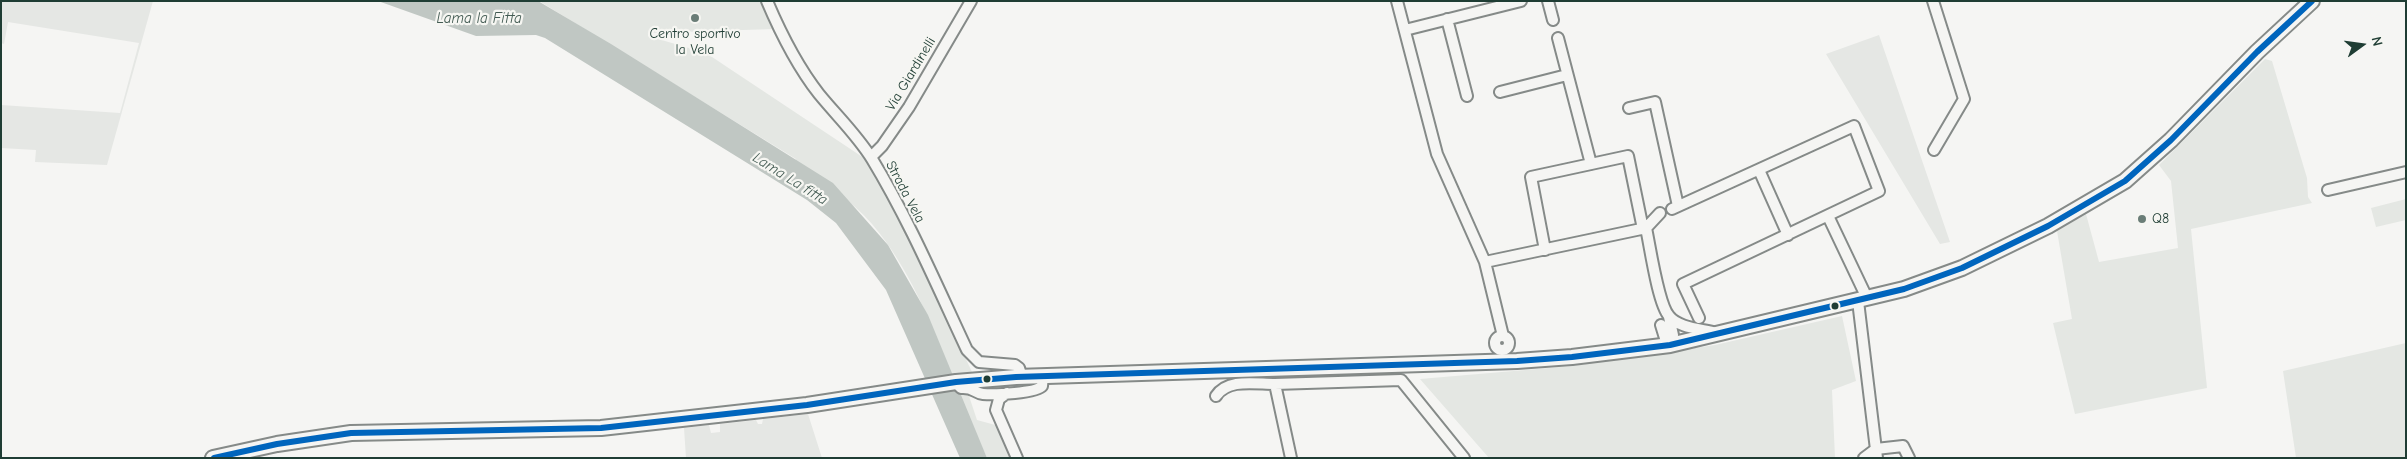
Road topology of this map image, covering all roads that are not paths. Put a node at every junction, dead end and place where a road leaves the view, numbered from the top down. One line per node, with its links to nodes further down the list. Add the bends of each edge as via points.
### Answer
1 (767, 1): 17 (street, Strada Vela, via 795,60)
2 (971, 1): 17 (street, Via Giardinelli, via 909,107)
3 (1397, 1): 10 (street)
4 (1521, 1): 8 (street)
5 (1548, 1): 9 (street)
6 (1933, 1): 16 (street, via 1964,99)
7 (2312, 1): 28 (main road, via 2125,181 2048,226 1962,268 1911,287)
8 (1447, 19): 10 (street); 14 (street)
9 (1553, 20)
10 (1405, 30): 27 (street, via 1437,154)
11 (1558, 38): 12 (street)
12 (1567, 75): 13 (street); 18 (street)
13 (1500, 92)
14 (1467, 96)
15 (1629, 108): 19 (street, via 1655,102 1675,208)
16 (1934, 150)
17 (871, 157): 38 (street, Strada Vela, via 897,202 971,356 979,362 1015,365)
18 (1591, 164): 24 (street, via 1628,156); 26 (street, via 1531,177)
19 (1759, 170): 23 (street, via 1854,126 1879,191); 25 (street)
20 (2406, 172): 21 (street)
21 (2328, 190)
22 (1660, 213): 24 (street)
23 (1828, 216): 25 (street); 28 (street)
24 (1645, 228): 26 (street); 29 (street)
25 (1788, 234): 31 (street, via 1683,284)
26 (1545, 250): 27 (street)
27 (1485, 262): 34 (street)
28 (1862, 300): 33 (main road); 43 (street)
29 (1663, 305): 30 (street); 32 (street)
30 (1669, 317): 33 (street, via 1681,324); 35 (street, via 1673,335)
31 (1699, 318)
32 (1661, 325): 35 (street); 36 (street)
33 (1717, 334): 35 (main road)
34 (1504, 336)
35 (1670, 345): 36 (main road)
36 (1646, 349): 37 (main road, via 1517,361)
37 (1043, 376): 38 (main road); 41 (street, via 1040,389)
38 (1022, 377): 39 (main road)
39 (956, 382): 41 (street, via 961,388 972,388 982,394); 44 (main road, via 807,404 601,428 350,433)
40 (1274, 384): 42 (street, via 1229,384); 46 (street); 47 (street, via 1401,380)
41 (1007, 392): 45 (street, via 998,399 996,410)
42 (1216, 396)
43 (1877, 453): 48 (street); 49 (street, via 1903,446)
44 (213, 458)
45 (1017, 458)
46 (1291, 458)
47 (1464, 458)
48 (1864, 458)
49 (1909, 458)

